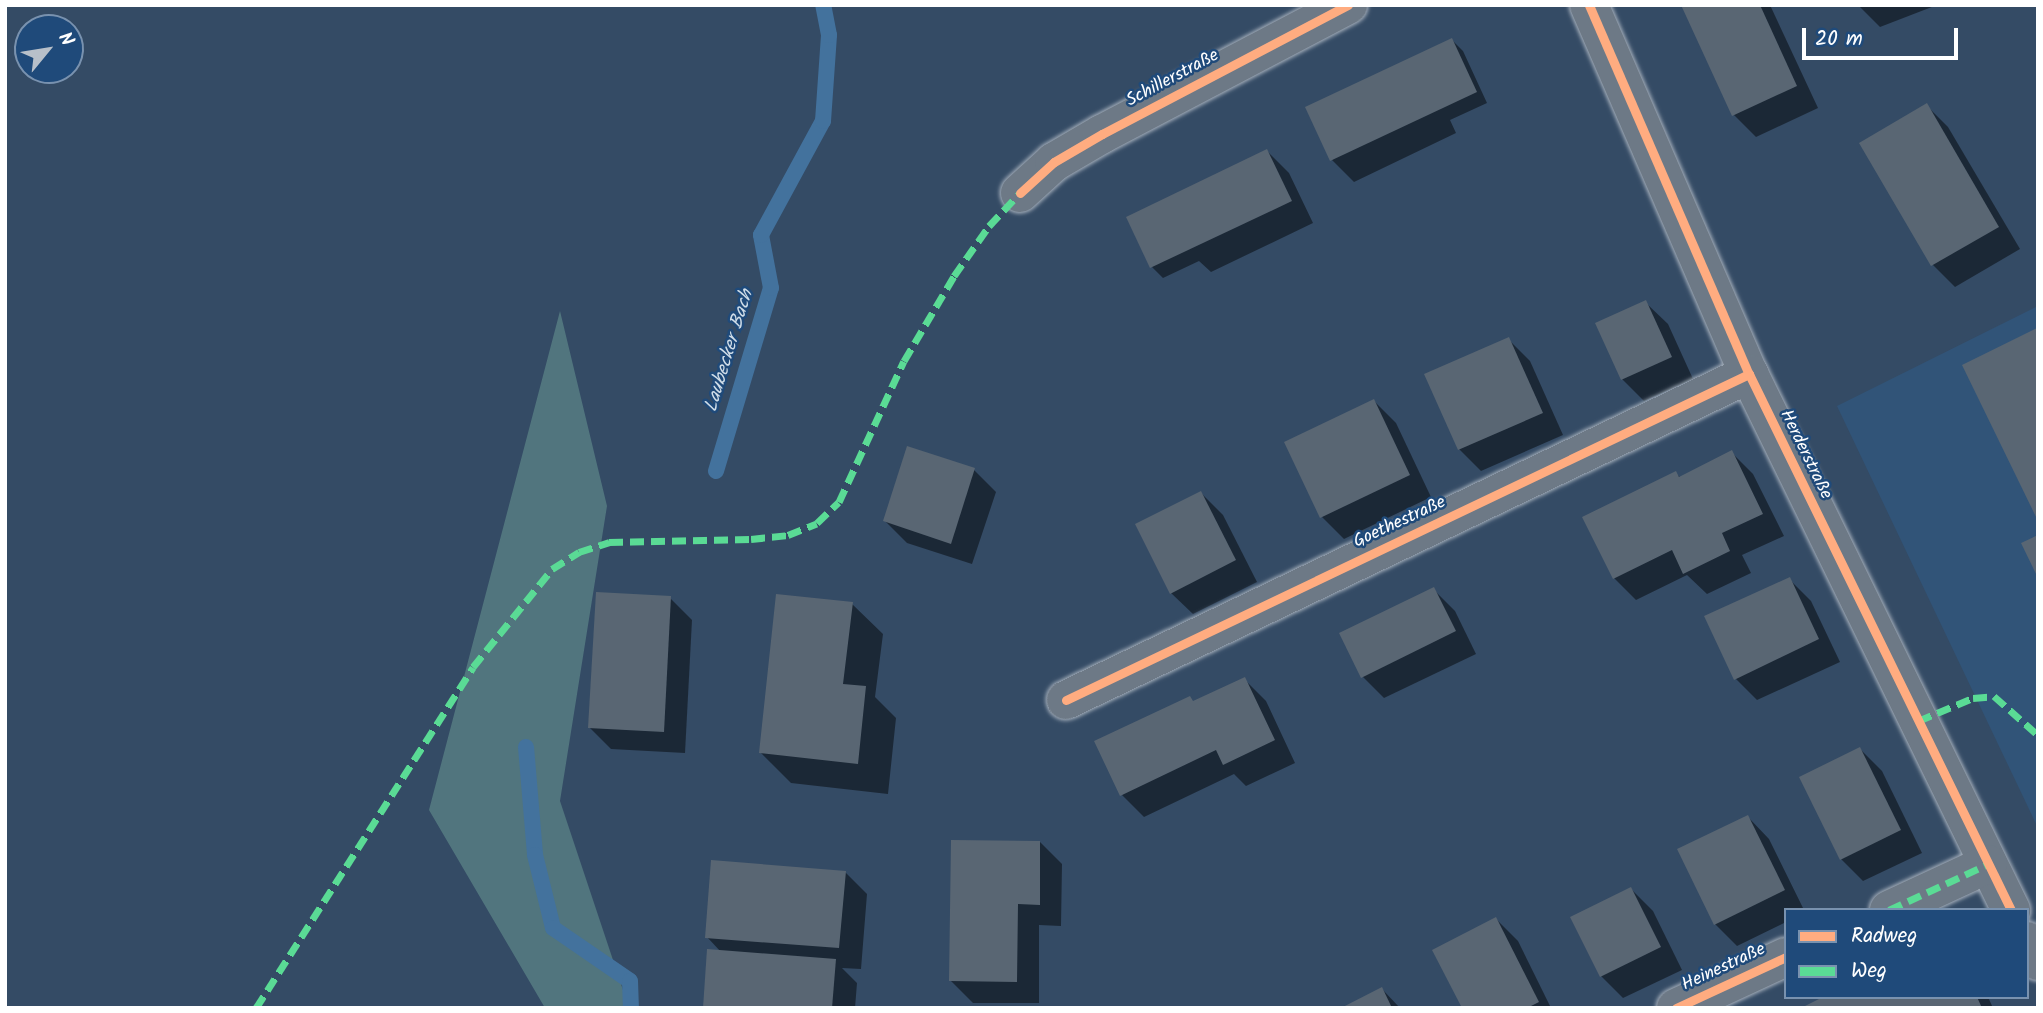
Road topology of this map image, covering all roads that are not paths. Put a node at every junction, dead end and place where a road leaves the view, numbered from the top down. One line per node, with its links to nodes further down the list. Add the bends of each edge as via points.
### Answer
1 (1348, 5): 3 (street, Schillerstraße, via 1102,134 1054,162)
2 (1589, 5): 4 (street, Herderstraße)
3 (1020, 193)
4 (1749, 374): 5 (street, Goethestraße); 6 (street, Herderstraße)
5 (1066, 700)
6 (1988, 864): 7 (street); 8 (street, Herderstraße)
7 (1893, 908)
8 (2010, 908)
9 (2029, 945): 11 (street)
10 (1784, 958): 12 (street, Heinestraße)
11 (2038, 961)
12 (1676, 1008)

